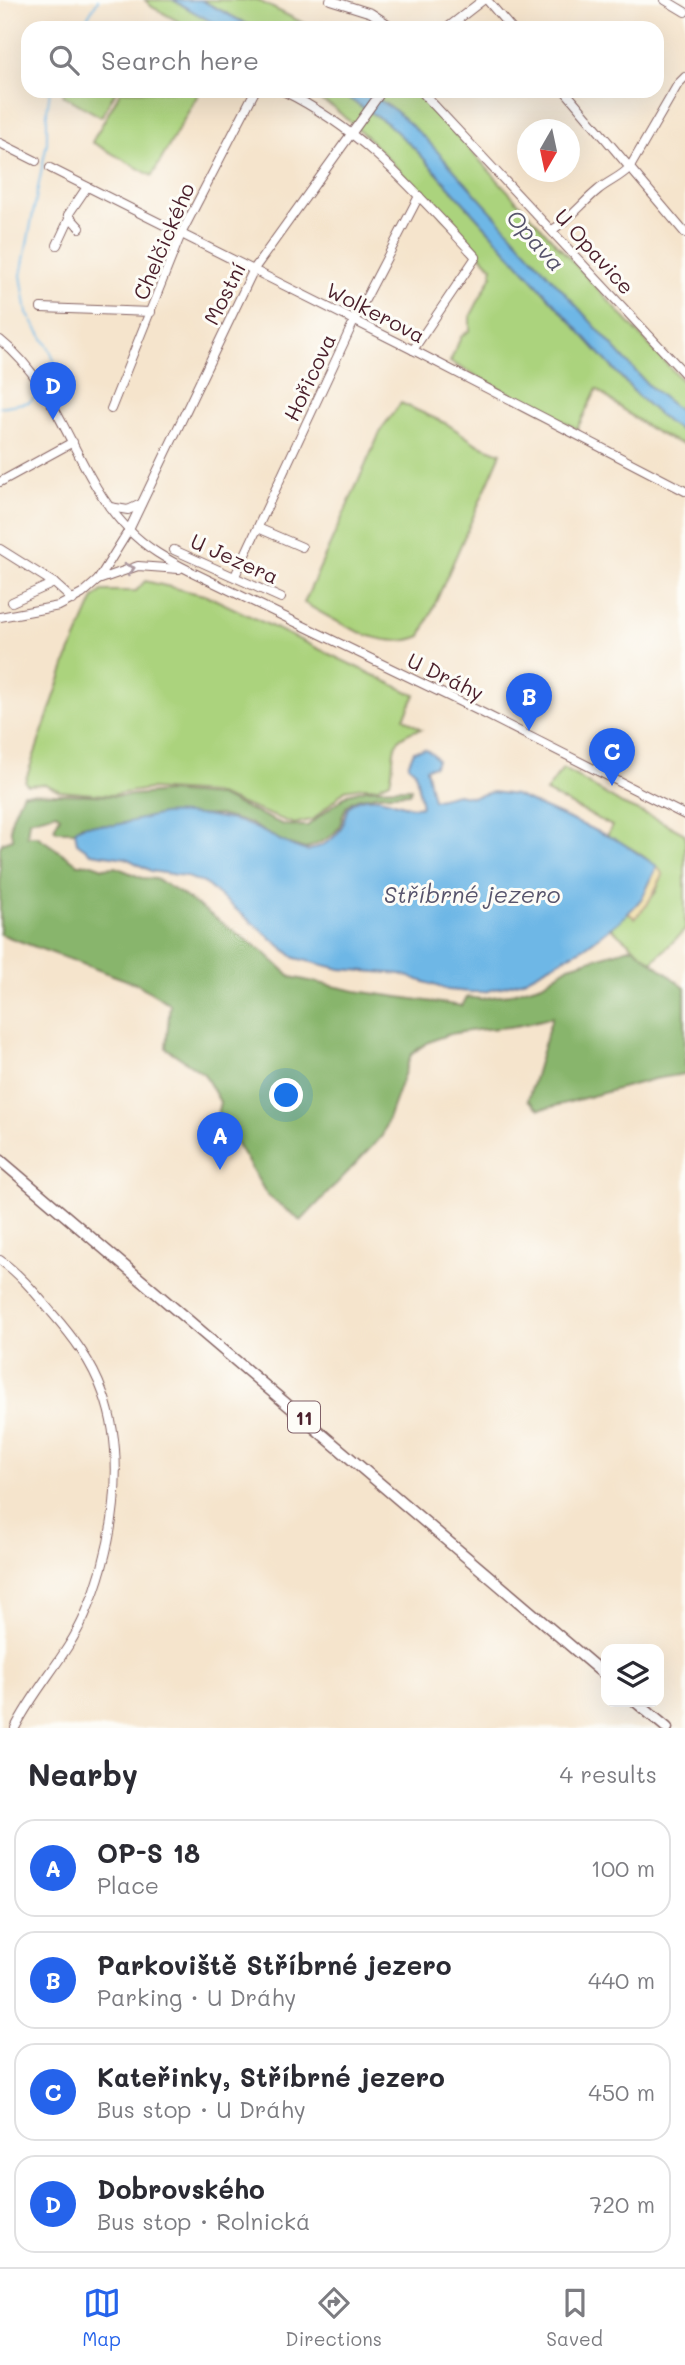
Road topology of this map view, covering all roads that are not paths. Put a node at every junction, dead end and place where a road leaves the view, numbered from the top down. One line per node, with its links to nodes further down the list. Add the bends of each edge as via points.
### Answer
1 (330, 0): 5 (street)
2 (485, 0): 6 (street); 7 (street)
3 (665, 0): 4 (street)
4 (685, 12)
5 (383, 21)
6 (456, 21)
7 (504, 21)
8 (685, 77): 17 (street)
9 (251, 98): 24 (street, Chelčického)
10 (298, 98): 14 (street)
11 (377, 98): 14 (street, Mostní)
12 (428, 98): 23 (street, U Opavice)
13 (571, 98): 17 (street)
14 (354, 130): 20 (street); 27 (street, Mostní)
15 (0, 143): 16 (street)
16 (36, 161)
17 (630, 167): 23 (street); 25 (street)
18 (50, 168): 19 (street, Wolkerova)
19 (87, 187): 21 (street); 24 (street, Wolkerova)
20 (419, 196): 30 (street, Hořicova); 32 (street, via 475,257)
21 (70, 217): 22 (street); 26 (street)
22 (80, 228)
23 (552, 230): 33 (street, U Opavice)
24 (181, 233): 27 (street, Wolkerova); 29 (street, Chelčického)
25 (685, 233)
26 (57, 245)
27 (254, 269): 30 (street, Wolkerova); 38 (street, Mostní)
28 (41, 308): 29 (street)
29 (151, 312): 34 (street, Chelčického)
30 (354, 321): 32 (street, Wolkerova); 40 (street, Hořicova)
31 (0, 340): 35 (street, via 32,372)
32 (413, 350): 37 (street, Wolkerova)
33 (685, 374)
34 (111, 409)
35 (73, 442): 36 (street); 39 (street)
36 (0, 482)
37 (685, 491)
38 (141, 504): 39 (street, via 128,510); 41 (street, Mostní)
39 (110, 507): 41 (street)
40 (258, 528): 42 (street); 46 (street, Hořicova)
41 (129, 530): 45 (street, U Dráhy, via 148,547); 47 (street, U Dráhy)
42 (302, 548)
43 (0, 549): 48 (street)
44 (174, 550): 46 (street, U Jezera)
45 (190, 571): 47 (street, U Dráhy, one-way to 45, via 138,566); 53 (street, U Dráhy)
46 (235, 576): 49 (street, U Jezera)
47 (98, 580): 50 (street, U Dráhy)
48 (54, 583): 50 (street); 51 (street)
49 (281, 598)
50 (73, 600): 52 (street, U Dráhy)
51 (12, 602)
52 (5, 616)
53 (685, 815)
54 (0, 1160): 56 (main road, 11)
55 (0, 1259): 58 (street, via 33,1290 88,1360 109,1411 116,1464 110,1531 93,1595 68,1649)
56 (601, 1672)
57 (642, 1707): 59 (main road)
58 (15, 1728)
59 (667, 1728)

